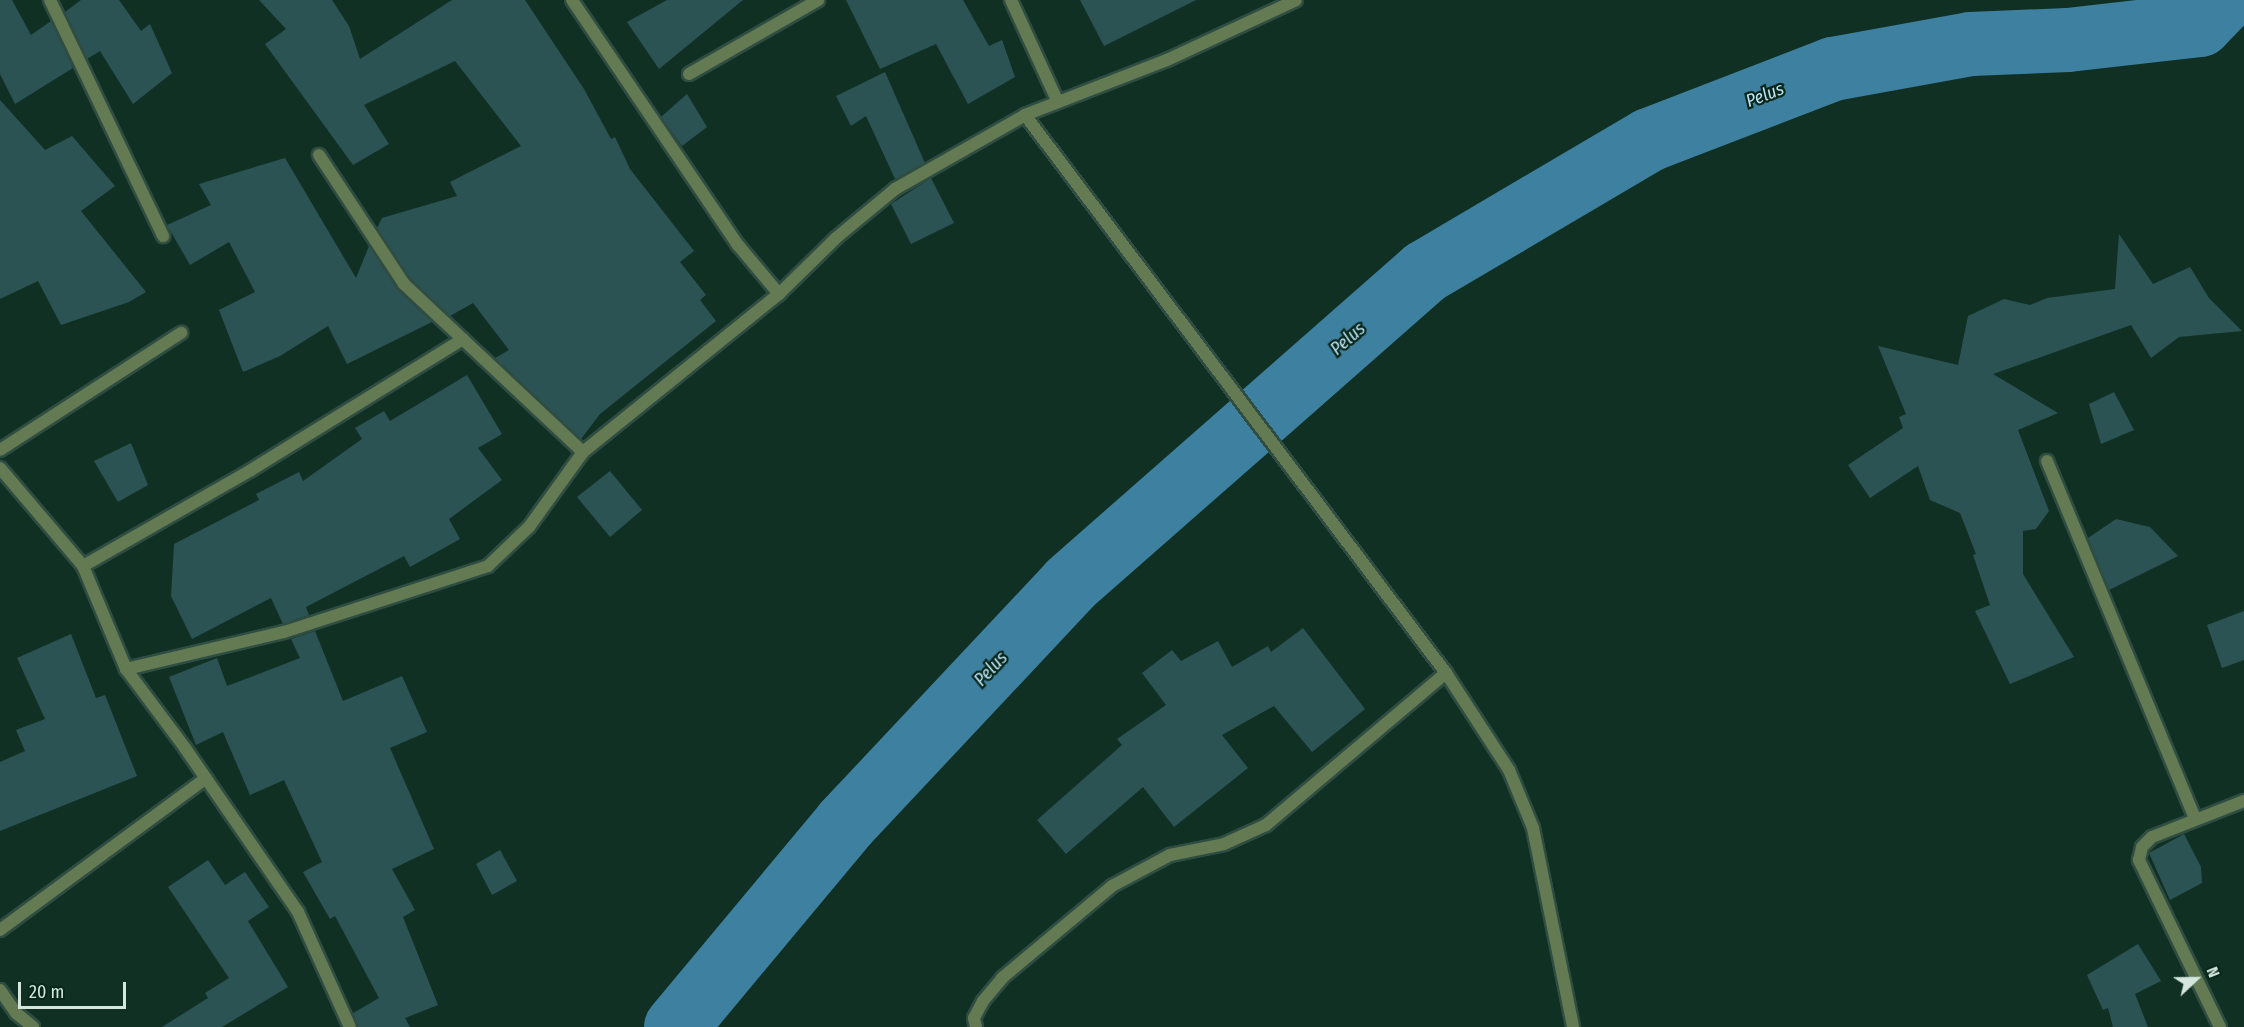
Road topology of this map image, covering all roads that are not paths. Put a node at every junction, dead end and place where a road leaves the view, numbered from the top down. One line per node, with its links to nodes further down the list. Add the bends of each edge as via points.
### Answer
1 (50, 0): 10 (street)
2 (572, 0): 11 (street, via 738,245)
3 (818, 0): 6 (street)
4 (1011, 0): 7 (street)
5 (1296, 0): 7 (street, via 1167,60)
6 (689, 74)
7 (1057, 100): 8 (street)
8 (1025, 115): 11 (street, via 895,189 836,238); 20 (street)
9 (319, 155): 13 (street, via 404,284)
10 (163, 236)
11 (779, 294): 15 (street)
12 (181, 333): 14 (street)
13 (464, 339): 15 (street); 18 (street, via 251,470)
14 (0, 450)
15 (583, 452): 19 (street, via 529,527 488,566 284,632)
16 (2047, 460): 23 (street)
17 (0, 468): 18 (street)
18 (83, 566): 19 (street)
19 (126, 669): 21 (street)
20 (1446, 673): 28 (street, via 1266,825 1246,837 1170,855 1112,886 1002,978 974,1018); 29 (street, via 1509,770 1533,828)
21 (206, 778): 24 (street); 27 (street, via 298,912)
22 (2244, 801): 23 (street)
23 (2195, 819): 30 (street, via 2152,837 2142,847 2139,860)
24 (0, 930)
25 (0, 990): 26 (street)
26 (33, 1027)
27 (350, 1027)
28 (976, 1027)
29 (1573, 1027)
30 (2220, 1027)

